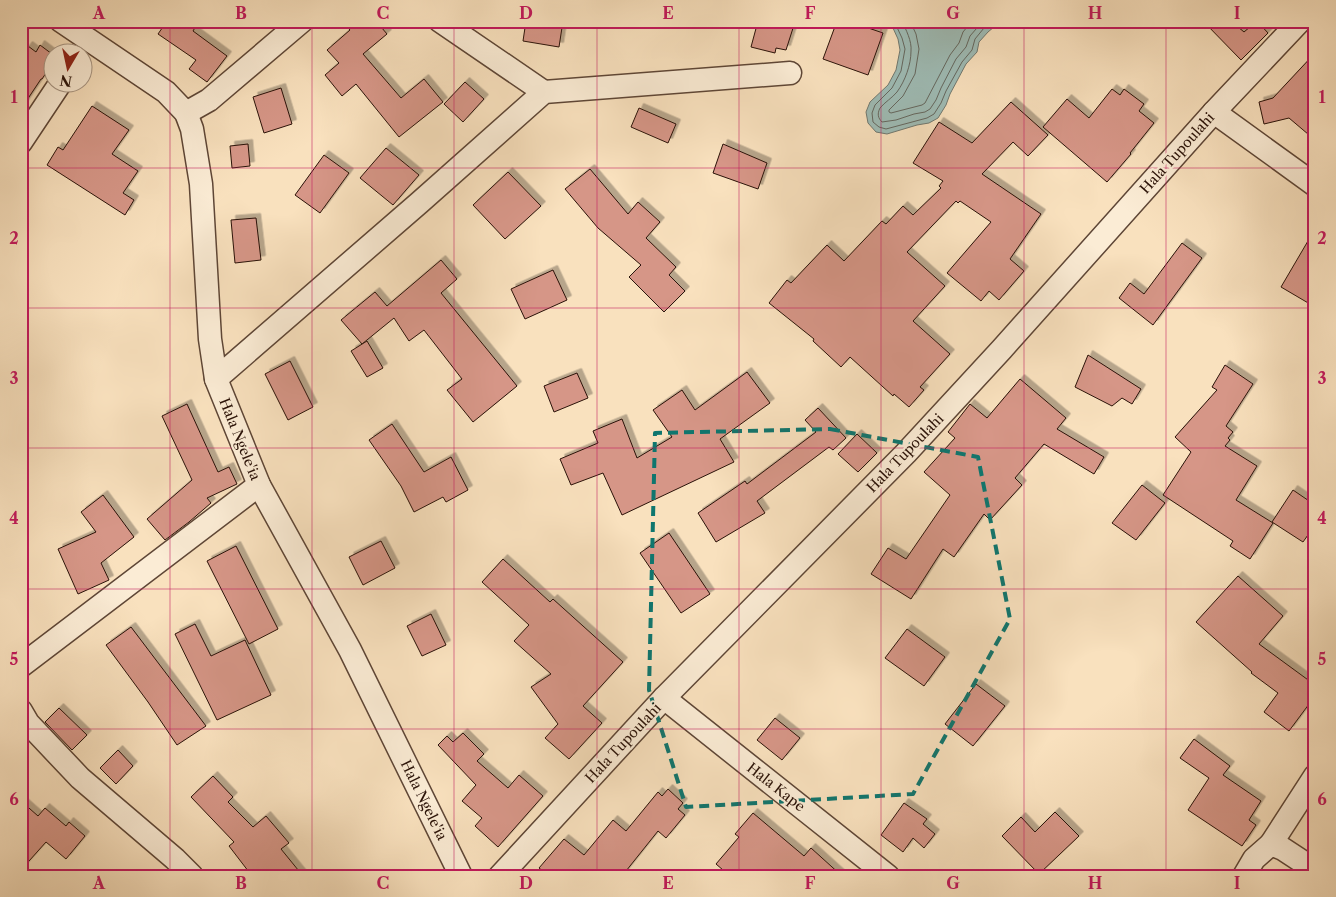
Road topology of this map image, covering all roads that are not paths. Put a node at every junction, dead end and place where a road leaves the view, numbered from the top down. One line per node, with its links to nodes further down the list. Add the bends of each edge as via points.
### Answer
1 (61, 21): 5 (street, Hala Ngele'ia)
2 (302, 21): 10 (street, via 210,100)
3 (440, 21): 9 (street)
4 (1300, 21): 11 (street, Hala Tupoulahi)
5 (80, 42)
6 (92, 51): 10 (street, Hala Ngele'ia, via 166,92)
7 (790, 73): 9 (street)
8 (54, 92): 12 (street)
9 (544, 92): 14 (street)
10 (186, 112): 14 (street, Hala Ngele'ia, via 201,184 210,340)
11 (1214, 112): 13 (street); 17 (street, Hala Tupoulahi, via 913,446)
12 (21, 142)
13 (1315, 185)
14 (216, 379): 15 (street, Hala Ngele'ia)
15 (259, 485): 16 (street); 23 (street, Hala Ngele'ia, via 350,650)
16 (21, 666)
17 (664, 698): 24 (street, Hala Tupoulahi); 25 (street, Hala Kape)
18 (21, 711): 22 (street, via 80,778)
19 (1315, 776): 20 (street)
20 (1271, 844): 21 (street, via 1283,848); 26 (street, via 1254,859)
21 (1315, 870)
22 (192, 876)
23 (461, 876)
24 (500, 876)
25 (888, 876)
26 (1244, 876)

